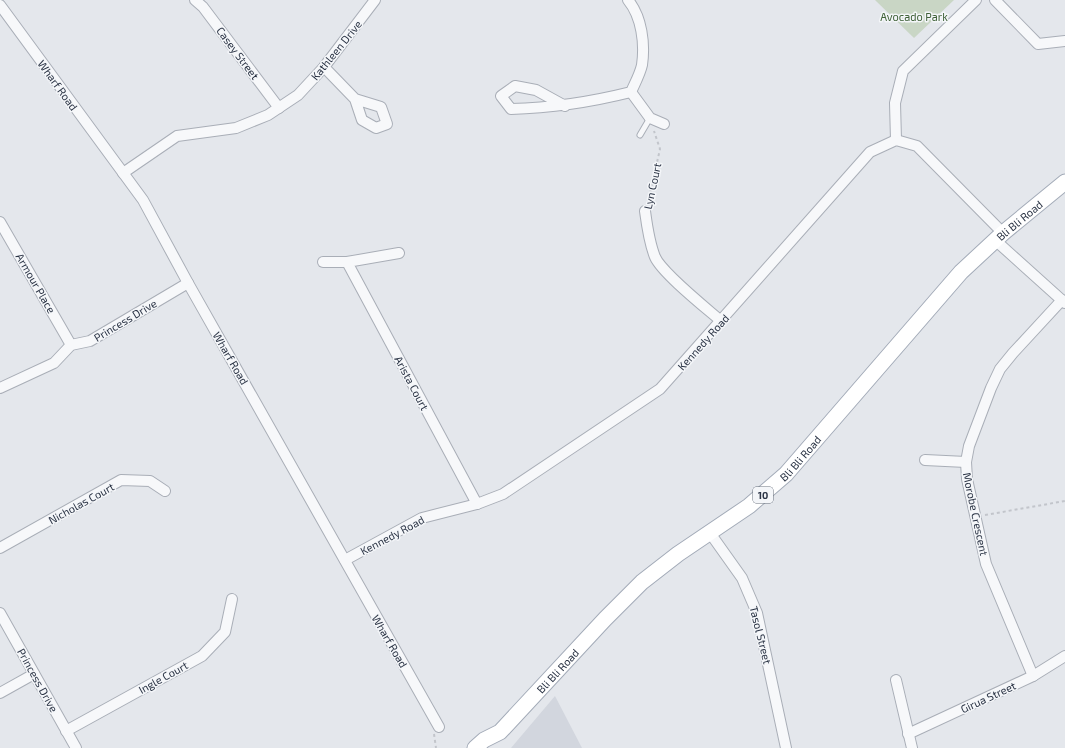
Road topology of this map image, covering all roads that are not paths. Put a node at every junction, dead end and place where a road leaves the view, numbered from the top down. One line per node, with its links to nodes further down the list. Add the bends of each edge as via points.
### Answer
1 (195, 0): 12 (street, Casey Street, via 203,7)
2 (375, 0): 8 (street, Kathleen Drive)
3 (628, 0): 9 (street, via 634,7 642,34 642,66)
4 (976, 0): 16 (street, via 903,71 895,103)
5 (995, 0): 7 (street, via 1038,44)
6 (0, 5): 17 (street, Wharf Road)
7 (1065, 41)
8 (324, 67): 10 (street); 12 (street, Kathleen Drive, via 298,95)
9 (631, 92): 11 (street); 13 (street)
10 (355, 99)
11 (565, 106): 11 (street, via 510,109 501,96 515,86 536,90)
12 (279, 108): 17 (street, Kathleen Drive, via 236,128 178,136)
13 (650, 118): 14 (street); 15 (lane)
14 (664, 124)
15 (640, 135)
16 (896, 140): 21 (street, via 918,146); 27 (street, Kennedy Road, via 870,152)
17 (123, 173): 25 (street, Wharf Road, via 143,200)
18 (1065, 182): 21 (main road, Bli Bli Road / 10)
19 (645, 211): 27 (street, Lyn Court, via 648,236 655,258 679,284)
20 (0, 222): 28 (street, Armour Place)
21 (999, 236): 26 (street); 34 (main road, Bli Bli Road / 10, via 939,296 786,474 749,506)
22 (399, 253): 24 (street)
23 (323, 262): 24 (street)
24 (347, 262): 33 (street, Arista Court)
25 (188, 283): 28 (street, Princess Drive, via 90,341); 36 (street, Wharf Road)
26 (1064, 301): 31 (street, Morobe Crescent, via 1013,352 1000,370 969,446)
27 (722, 321): 33 (street, Kennedy Road, via 660,390 503,494)
28 (70, 345): 29 (street, via 54,363)
29 (0, 388)
30 (925, 460): 31 (street)
31 (966, 462): 41 (street, Morobe Crescent, via 975,517 990,574)
32 (165, 491): 35 (street, Nicholas Court, via 150,482 121,480)
33 (477, 504): 36 (street, Kennedy Road, via 422,518)
34 (710, 533): 46 (main road, Bli Bli Road / 10, via 658,569 626,597); 51 (street, Tasol Street, via 742,578 757,613)
35 (0, 548)
36 (345, 560): 44 (street, Wharf Road)
37 (232, 599): 45 (street, Ingle Court, via 225,632 202,656)
38 (0, 613): 40 (street, Princess Drive)
39 (1065, 656): 41 (street, Girua Street)
40 (34, 674): 43 (street); 45 (street, Princess Drive)
41 (1033, 676): 47 (street, Girua Street)
42 (896, 680): 47 (street)
43 (0, 693)
44 (439, 727)
45 (66, 731): 48 (street, Princess Drive)
46 (500, 732): 49 (main road, Bli Bli Road / 10); 50 (main road, Bli Bli Road / 10)
47 (908, 734): 52 (street)
48 (76, 748)
49 (475, 748)
50 (494, 748)
51 (786, 748)
52 (912, 748)

